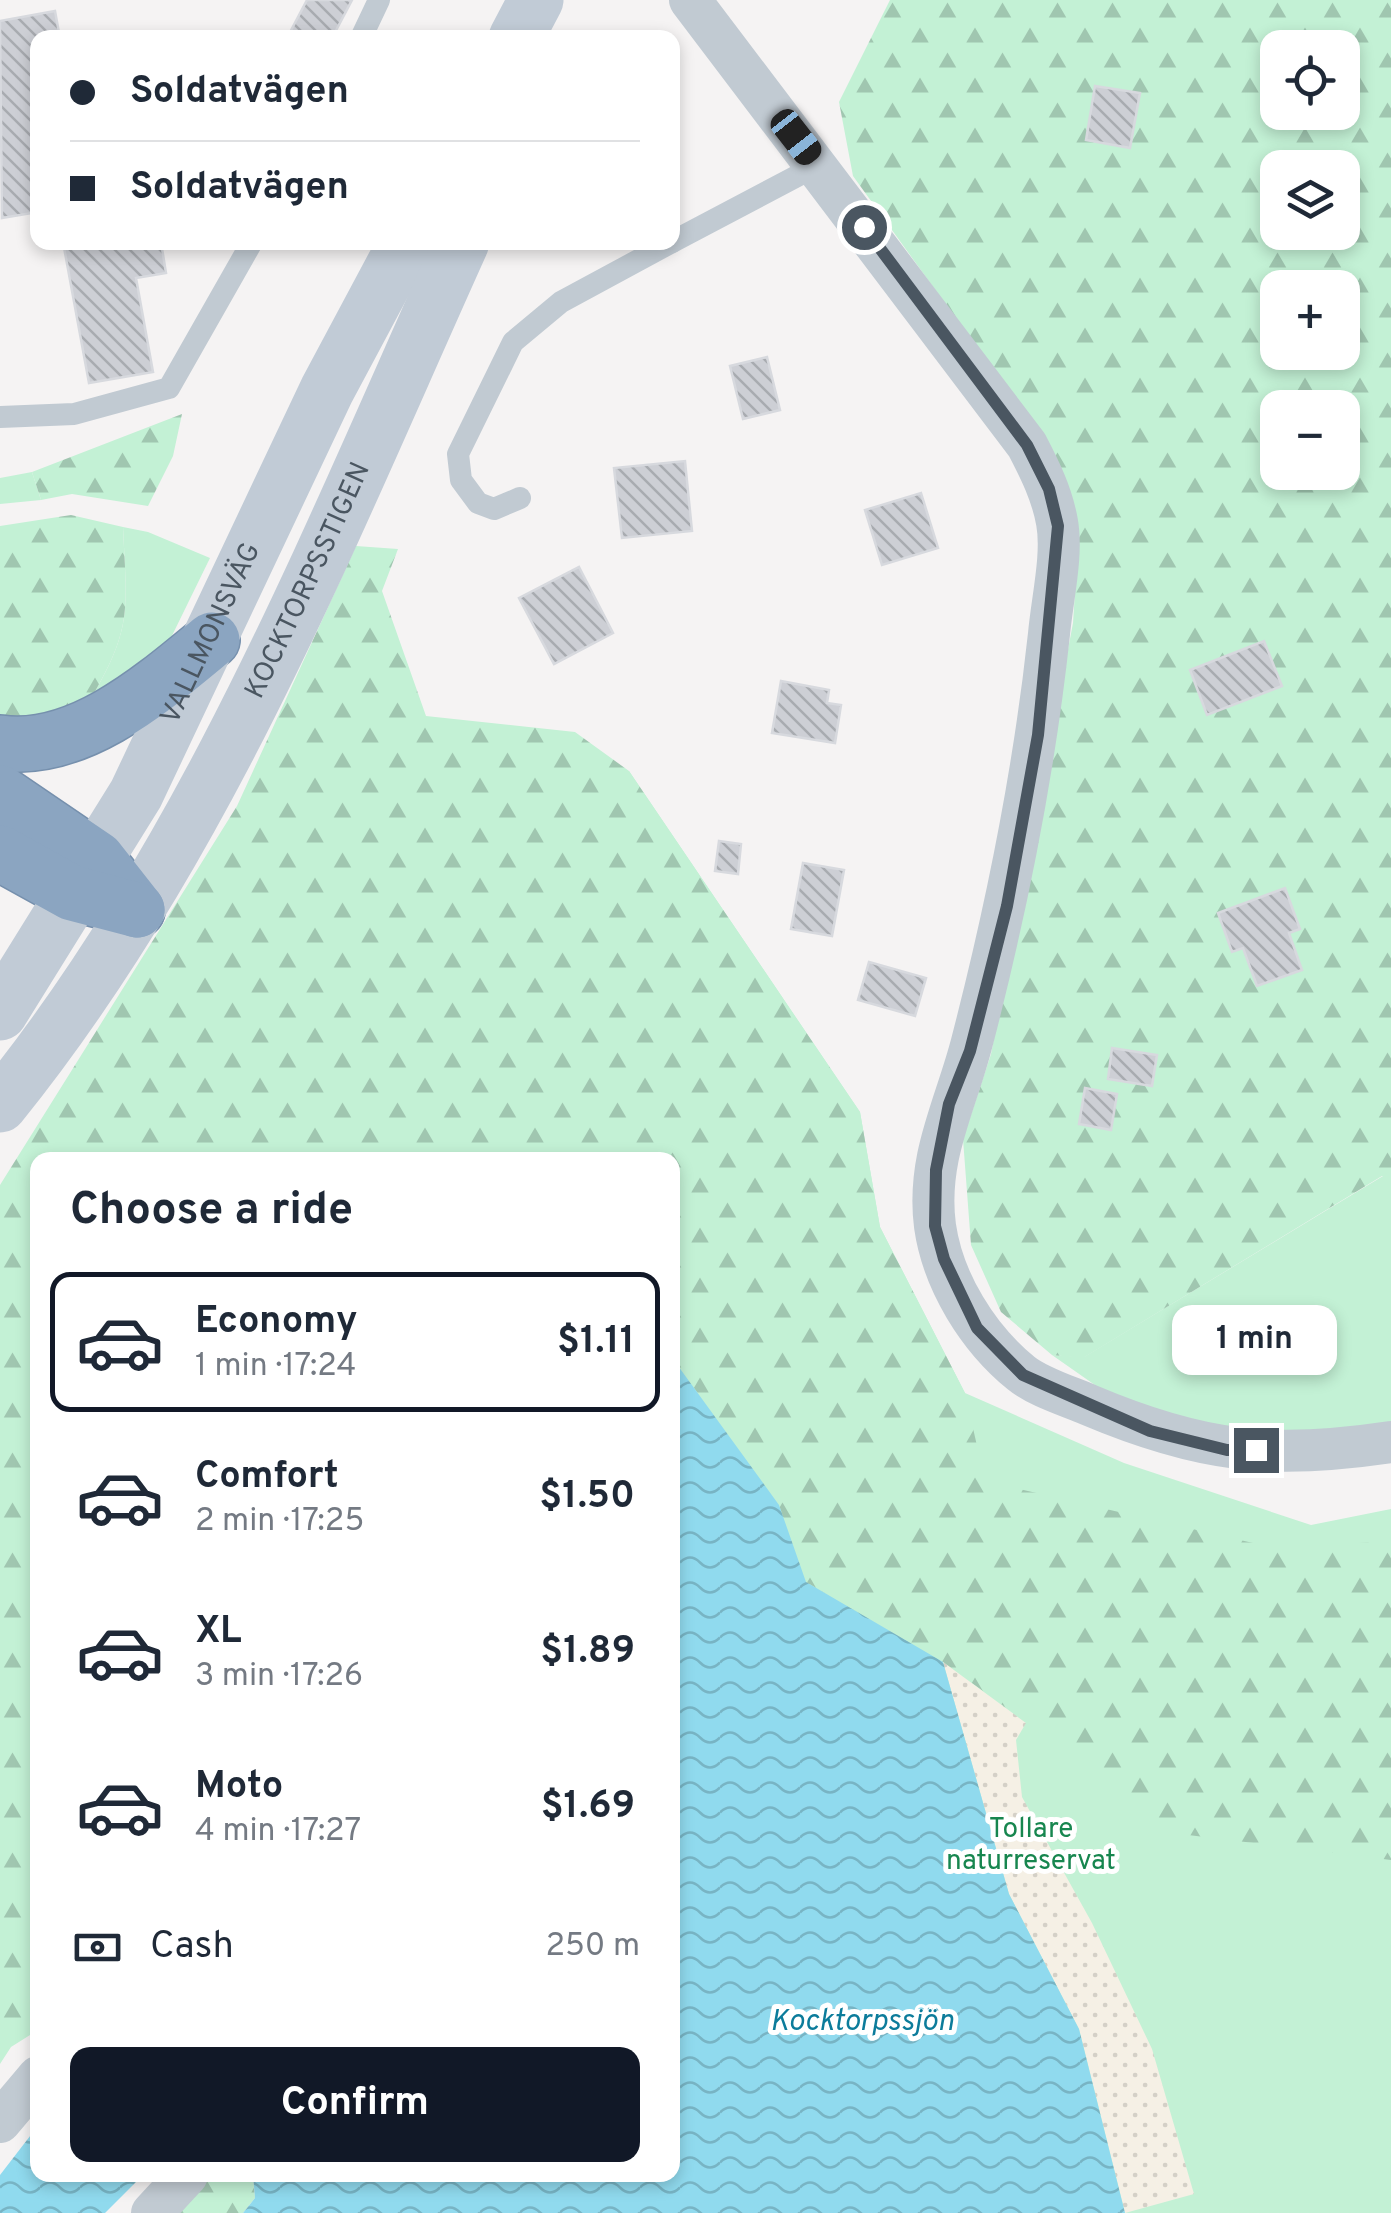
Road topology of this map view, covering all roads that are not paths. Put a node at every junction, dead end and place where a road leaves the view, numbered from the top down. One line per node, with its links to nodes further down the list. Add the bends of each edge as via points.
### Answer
1 (379, 0): 5 (lane)
2 (536, 0): 6 (main road)
3 (554, 0): 7 (main road)
4 (690, 0): 8 (street)
5 (365, 30)
6 (520, 30)
7 (543, 30)
8 (818, 165): 9 (lane); 24 (street, via 1027,445 1058,526 1038,735 1007,906 936,1170 935,1226 956,1290 977,1328 1023,1375 1150,1431 1227,1450)
9 (680, 238)
10 (247, 250): 14 (lane, via 169,388 74,414)
11 (402, 250): 16 (main road, VALLMONSVÄG, via 327,390)
12 (458, 250): 21 (main road, KOCKTORPSSTIGEN, via 306,590 214,775)
13 (657, 250): 15 (lane, via 560,302 513,342 458,454 462,480 478,503 494,509)
14 (0, 417)
15 (520, 498)
16 (212, 640): 17 (highway, via 154,688 97,720 50,742); 20 (main road, VALLMONSVÄG, via 136,794)
17 (0, 742)
18 (0, 793): 20 (highway)
19 (0, 853): 20 (highway)
20 (85, 876): 21 (highway); 22 (main road, VALLMONSVÄG)
21 (137, 910): 23 (main road, KOCKTORPSSTIGEN, via 63,1027)
22 (0, 1013)
23 (0, 1105)
24 (1391, 1442)
25 (30, 2086): 26 (street)
26 (0, 2122)
27 (180, 2182): 28 (street)
28 (152, 2213)

